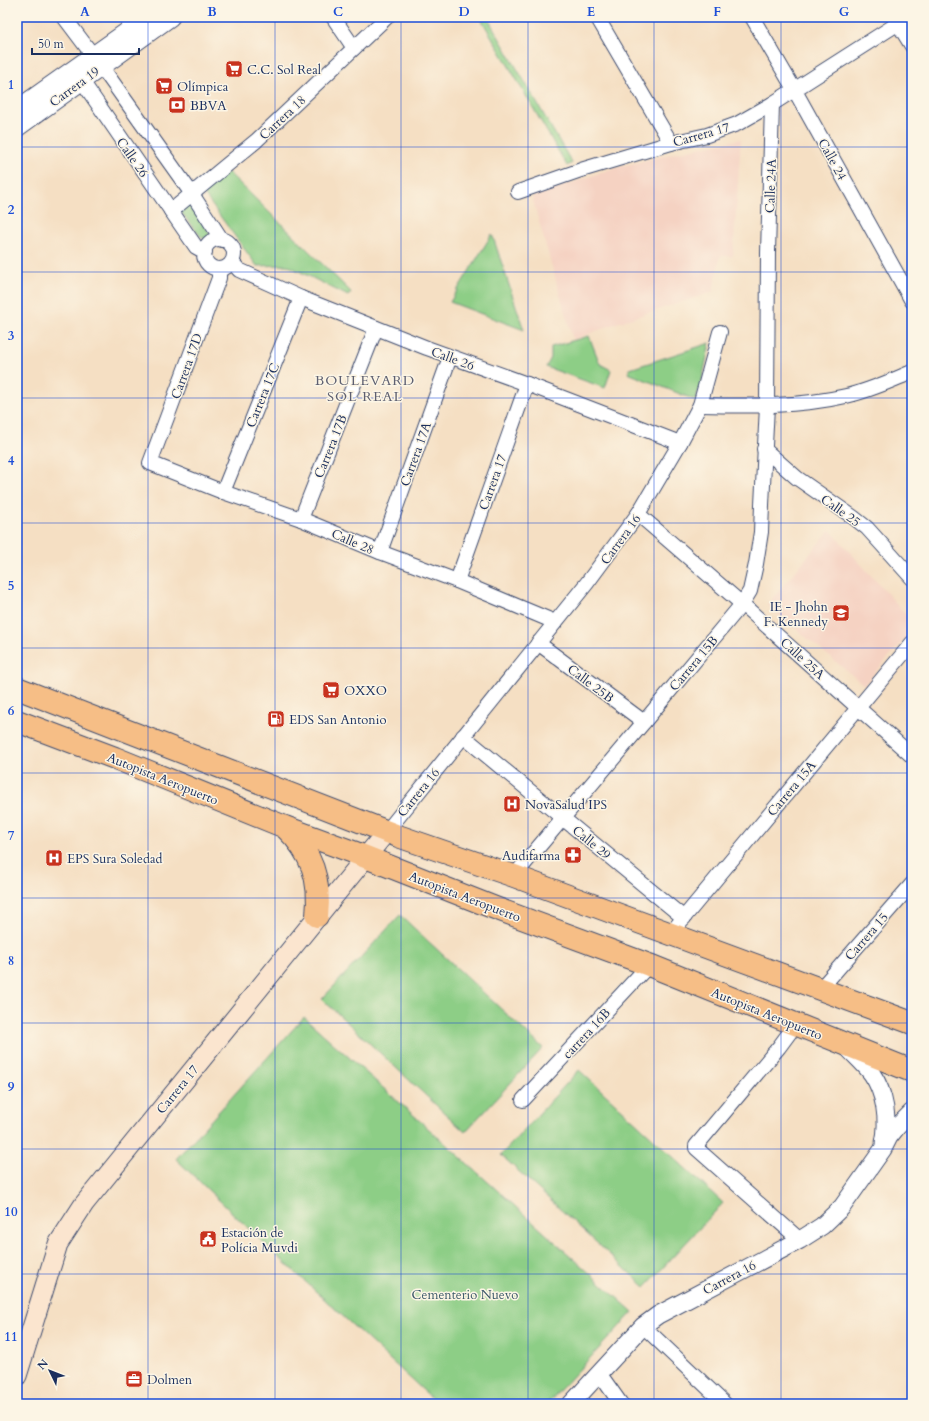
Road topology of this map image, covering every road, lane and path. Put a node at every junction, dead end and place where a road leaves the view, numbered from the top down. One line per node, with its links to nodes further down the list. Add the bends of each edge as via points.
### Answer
1 (64, 17): 11 (street, Calle 26)
2 (147, 17): 11 (street, Carrera 19)
3 (171, 17): 11 (street, Carrera 19)
4 (333, 17): 10 (street)
5 (387, 17): 10 (street, Carrera 18)
6 (598, 17): 17 (street)
7 (752, 17): 13 (street, Calle 24)
8 (900, 19): 9 (street); 13 (street, Carrera 17)
9 (912, 46)
10 (354, 48): 19 (street, Carrera 18, via 256,141)
11 (97, 61): 12 (street, Carrera 19); 15 (street, Carrera 19); 19 (street, Calle 26)
12 (82, 81): 16 (street, Carrera 19); 20 (street, Calle 26)
13 (794, 89): 14 (street, Carrera 17); 26 (street, Calle 24)
14 (772, 104): 17 (street, Carrera 17, via 737,124 707,135); 33 (street, Calle 24A)
15 (17, 109)
16 (17, 128)
17 (671, 143): 18 (street, Carrera 17)
18 (518, 192)
19 (192, 194): 20 (street, Carrera 18); 21 (street, Calle 26)
20 (171, 211): 22 (street, Calle 26, via 196,247)
21 (222, 240): 22 (street, via 209,244); 23 (street, Calle 26, via 227,241 233,248)
22 (205, 252): 24 (street, Calle 26, via 207,262)
23 (232, 262): 24 (street); 25 (street, Calle 26, via 239,270)
24 (219, 269): 36 (street, Carrera 17D, via 219,278)
25 (301, 298): 27 (street, Calle 26); 37 (street, Carrera 17C)
26 (912, 301)
27 (376, 328): 29 (street, Calle 26); 39 (street, Carrera 17B)
28 (720, 332): 32 (street)
29 (450, 357): 31 (street, Calle 26); 40 (street, Carrera 17A)
30 (912, 372): 33 (street, via 874,388 846,396)
31 (527, 384): 34 (street, Calle 26); 42 (street, Carrera 17)
32 (700, 405): 33 (street); 34 (street, Carrera 16)
33 (767, 406): 35 (street, Carrera 15B)
34 (680, 443): 38 (street, Carrera 16)
35 (764, 449): 41 (street, Calle 25, via 797,478 867,528); 43 (street, Carrera 15B, via 761,532 750,591)
36 (150, 463): 37 (street, Calle 28)
37 (223, 492): 39 (street, Calle 28)
38 (638, 514): 43 (street, Calle 25A); 44 (street, Carrera 16)
39 (301, 519): 40 (street, Calle 28)
40 (380, 552): 42 (street, Calle 28)
41 (912, 578)
42 (457, 580): 44 (street, Calle 28)
43 (742, 604): 48 (street, Calle 25A); 50 (street, Carrera 15B)
44 (555, 622): 45 (street, Carrera 16)
45 (538, 643): 50 (street, Calle 25B); 51 (street, Carrera 16)
46 (912, 643): 48 (street, Carrera 15A)
47 (17, 688): 55 (highway)
48 (858, 708): 52 (street, Calle 25A); 60 (street, Carrera 15A)
49 (17, 721): 54 (highway, Autopista Aeropuerto)
50 (644, 722): 53 (street, Carrera 15B)
51 (463, 736): 53 (street, Calle 29); 55 (street, Carrera 16)
52 (912, 756)
53 (563, 819): 57 (street, Carrera 15B); 60 (street, Calle 29)
54 (285, 827): 56 (highway, Autopista Aeropuerto); 59 (highway, via 301,845 312,866 318,890)
55 (387, 831): 56 (main road, Carrera 17); 57 (highway)
56 (366, 857): 59 (main road, Carrera 17); 61 (highway, Autopista Aeropuerto)
57 (514, 876): 60 (highway)
58 (912, 884): 62 (street, Carrera 15)
59 (317, 916): 73 (main road, Carrera 17, via 84,1204 58,1244)
60 (677, 926): 62 (highway)
61 (649, 965): 64 (highway, Autopista Aeropuerto); 67 (street, carrera 16B)
62 (821, 988): 63 (highway)
63 (912, 1023)
64 (796, 1024): 65 (highway, Autopista Aeropuerto); 70 (street, via 696,1147)
65 (843, 1043): 66 (highway, Autopista Aeropuerto); 69 (street, Carrera 16, via 871,1073 881,1093 886,1115 886,1138)
66 (912, 1071)
67 (523, 1100)
68 (912, 1112): 69 (street, Carrera 16, via 897,1126)
69 (883, 1149): 70 (street, Carrera 16, via 842,1207 822,1226)
70 (800, 1240): 71 (street, Carrera 16, via 658,1315)
71 (643, 1326): 72 (street, Carrera 16); 76 (street)
72 (599, 1373): 74 (street); 75 (street, Carrera 16)
73 (17, 1376)
74 (620, 1402)
75 (571, 1404)
76 (725, 1404)

